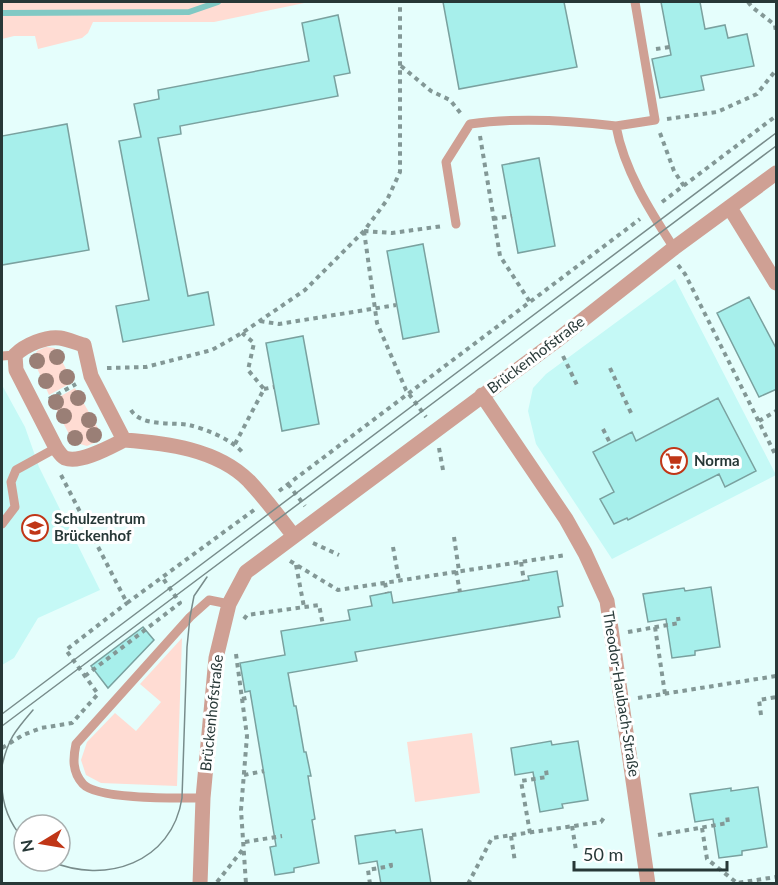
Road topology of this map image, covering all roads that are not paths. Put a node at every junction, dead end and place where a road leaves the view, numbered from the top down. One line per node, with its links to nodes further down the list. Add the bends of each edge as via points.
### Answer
1 (635, 2): 2 (lane, via 655,120)
2 (616, 126): 5 (lane, via 529,119 474,124 446,162); 6 (lane, via 650,211)
3 (777, 173): 4 (street, Brückenhofstraße)
4 (730, 208): 6 (street, Brückenhofstraße); 7 (street)
5 (456, 224)
6 (672, 250): 9 (street, Brückenhofstraße)
7 (777, 283)
8 (8, 355): 10 (street, via 53,338 84,345 91,376); 11 (street)
9 (482, 395): 13 (street, Brückenhofstraße); 17 (street, Theodor-Haubach-Straße, via 566,519 607,602)
10 (124, 441): 11 (street, via 82,459 63,458); 13 (street, via 181,447 219,460 247,480)
11 (52, 450): 12 (lane, via 16,470 11,482 15,507)
12 (2, 524)
13 (293, 535): 14 (street, Brückenhofstraße, via 246,572)
14 (229, 604): 15 (street, Brückenhofstraße, via 216,658); 15 (lane, via 209,600 190,617 76,744 73,758 75,772 94,791)
15 (203, 798): 16 (street, Brückenhofstraße)
16 (200, 884)
17 (648, 884)

